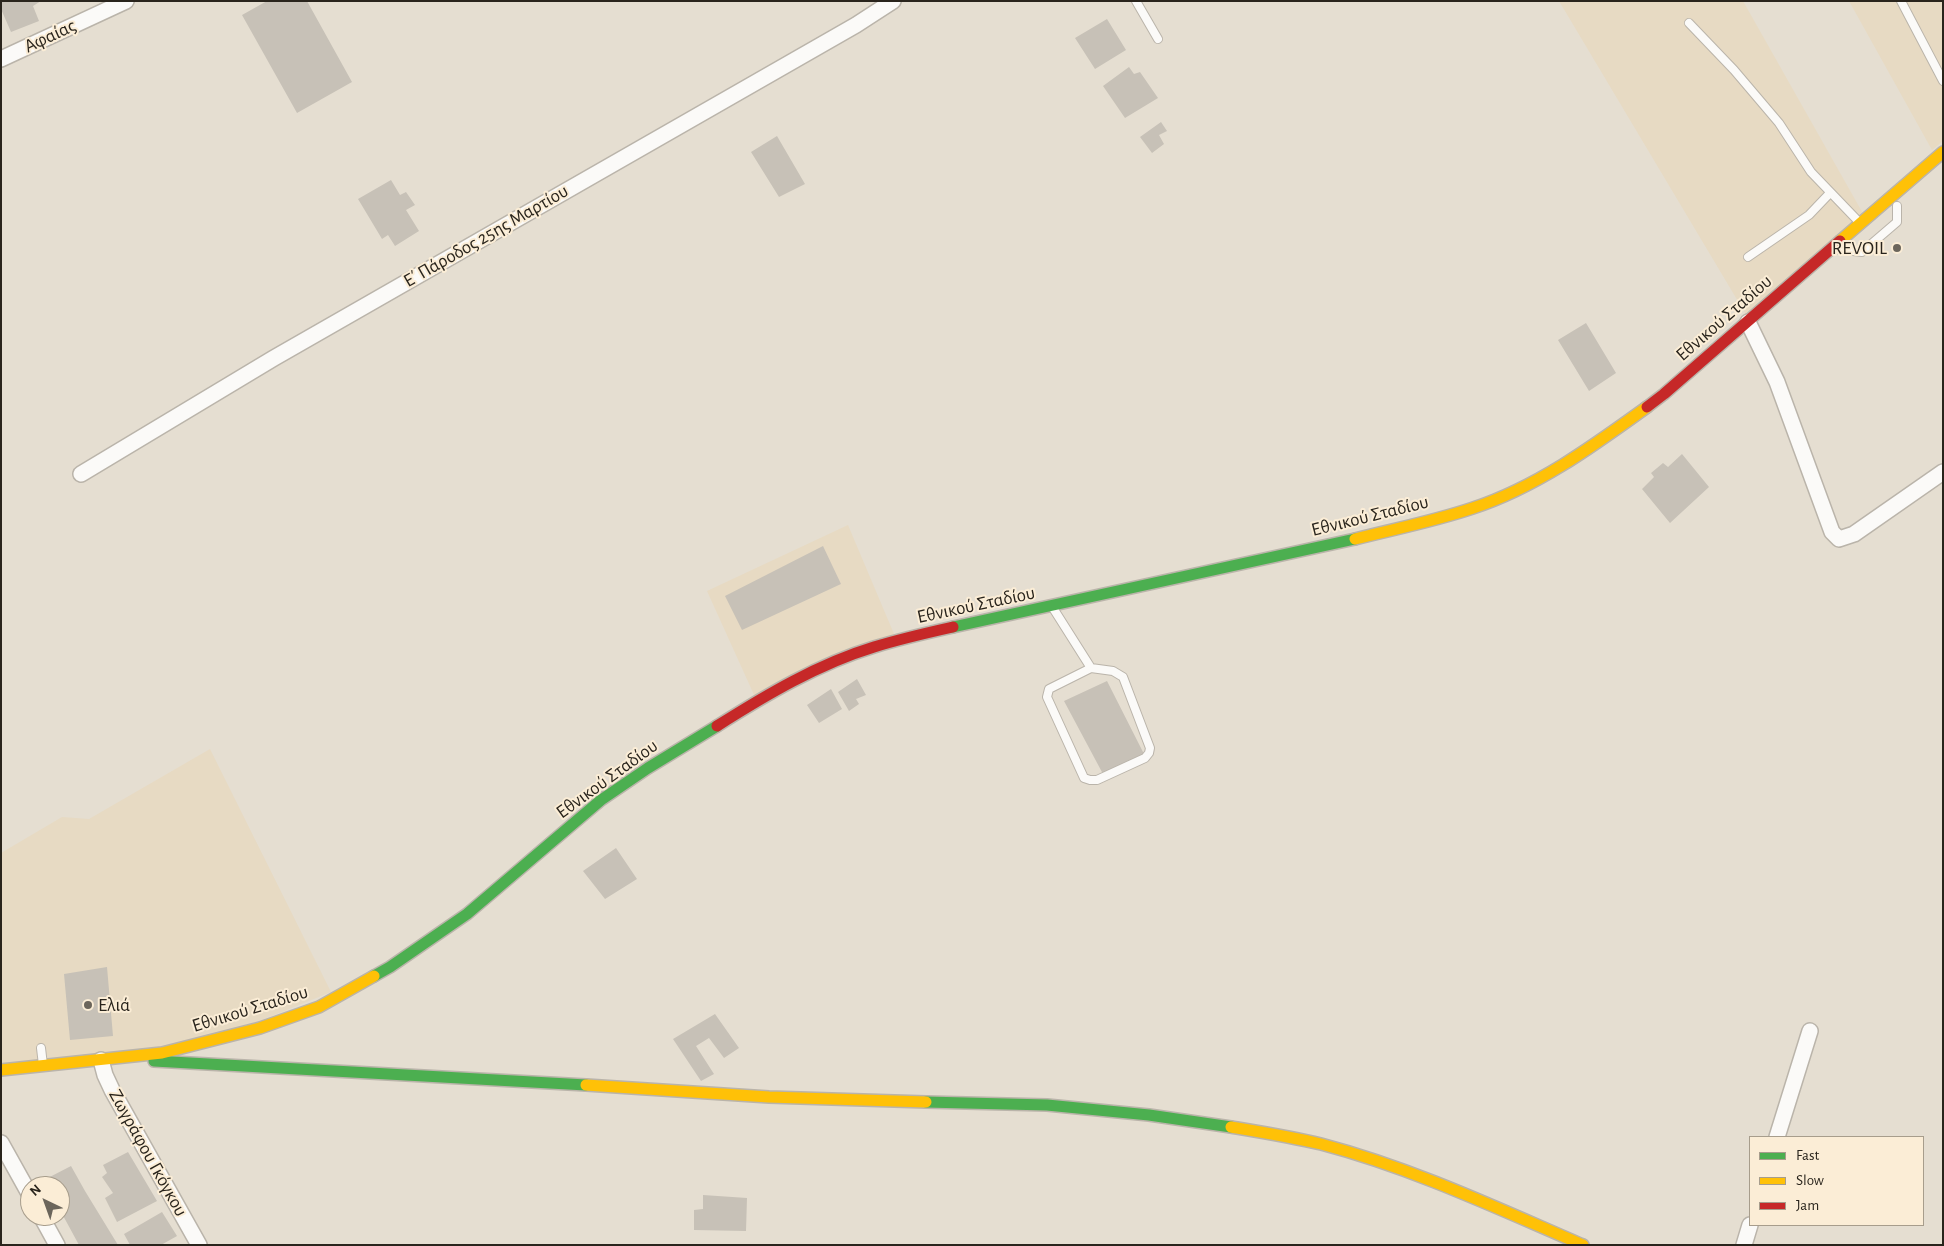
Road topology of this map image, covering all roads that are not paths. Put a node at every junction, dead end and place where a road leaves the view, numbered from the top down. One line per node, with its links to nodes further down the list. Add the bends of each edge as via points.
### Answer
1 (126, 1): 7 (street, Αφαίας)
2 (893, 1): 17 (street, Ε΄ Πάροδος 25ης Μαρτίου, via 274,358)
3 (1136, 1): 6 (lane)
4 (1900, 1): 8 (lane)
5 (1689, 23): 10 (lane, via 1779,123 1811,172)
6 (1158, 39)
7 (1, 59)
8 (1943, 81)
9 (1943, 152): 12 (street, Εθνικού Σταδίου)
10 (1830, 193): 12 (lane); 14 (lane, via 1809,215)
11 (1897, 206): 13 (lane, via 1896,222 1862,252)
12 (1860, 223): 13 (street, Εθνικού Σταδίου)
13 (1831, 249): 15 (street, Εθνικού Σταδίου)
14 (1748, 257)
15 (1748, 322): 16 (street, via 1777,382 1832,532 1839,539 1854,534); 18 (street, Εθνικού Σταδίου, via 1664,394 1598,444 1524,487 1473,508 1355,539)
16 (1943, 472)
17 (81, 474)
18 (1052, 606): 19 (lane); 22 (street, Εθνικού Σταδίου, via 873,647 829,664 758,700 601,800 467,914 426,944 319,1007 260,1028 162,1053)
19 (1091, 668): 19 (lane, via 1113,670 1123,677 1150,748 1145,758 1097,780 1084,778 1047,697 1048,689)
20 (1810, 1031): 25 (street)
21 (41, 1048): 23 (lane)
22 (108, 1059): 23 (street, Εθνικού Σταδίου); 31 (street, Ζωγράφου Γκόγκου, via 105,1075 112,1090); 32 (street, via 769,1097 1047,1105 1149,1115 1249,1130 1329,1147 1453,1189)
23 (43, 1065): 24 (street, Εθνικού Σταδίου)
24 (1, 1070)
25 (1778, 1136)
26 (1, 1143): 27 (street)
27 (20, 1177)
28 (47, 1226): 30 (street)
29 (1750, 1226): 33 (street)
30 (57, 1245)
31 (200, 1245)
32 (1583, 1245)
33 (1744, 1245)

